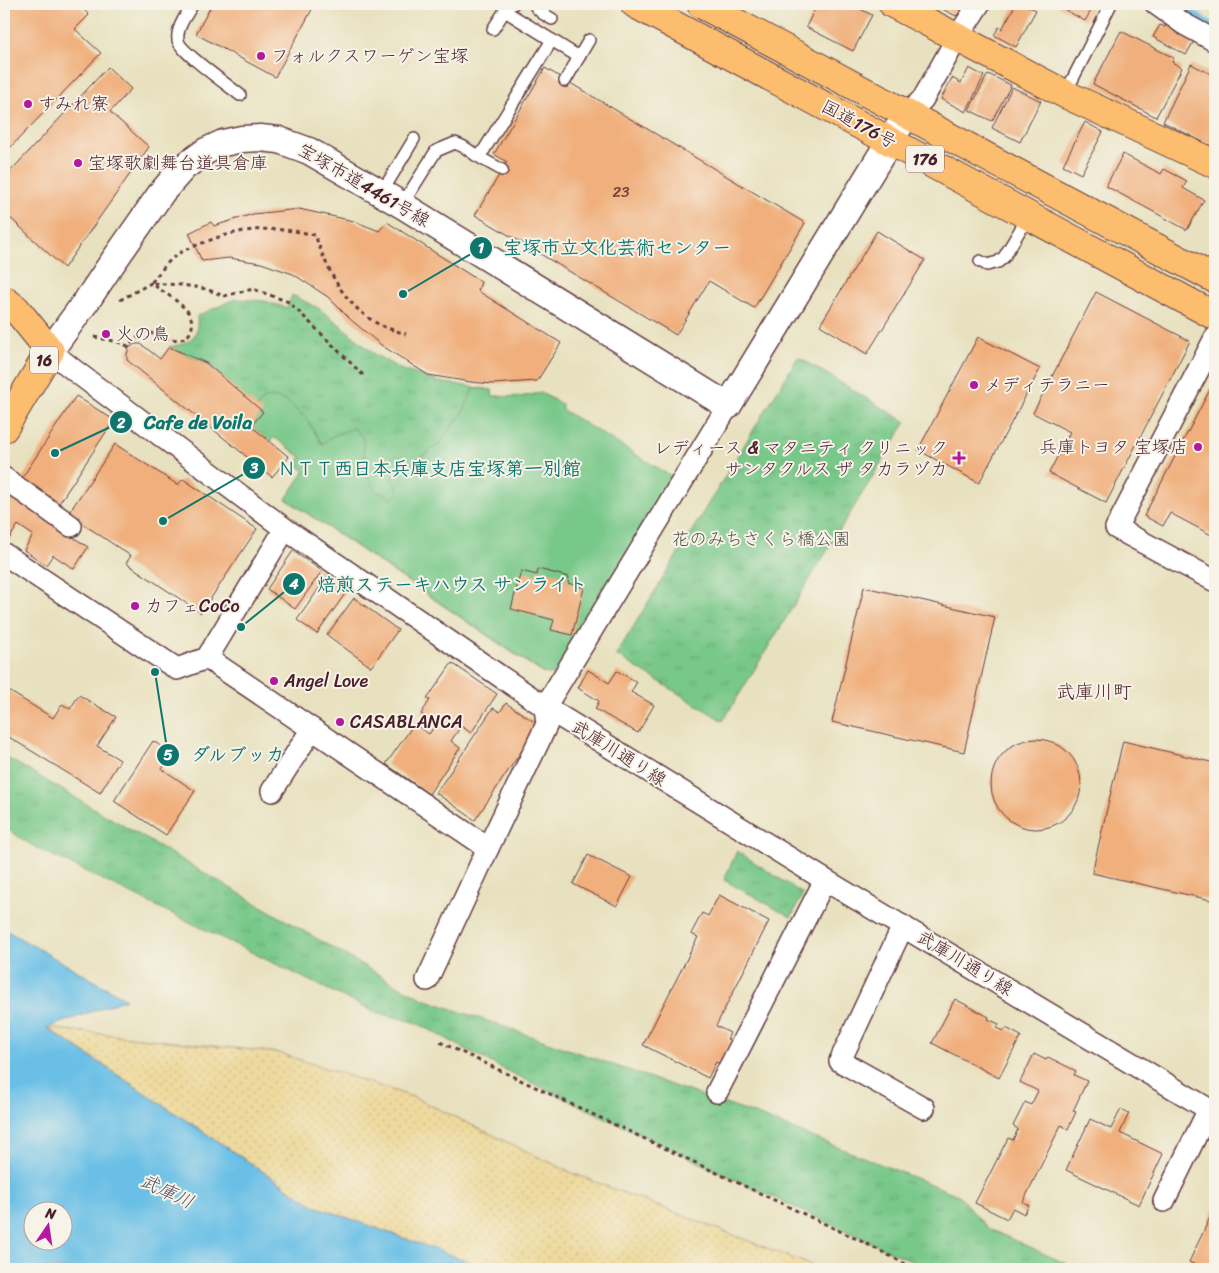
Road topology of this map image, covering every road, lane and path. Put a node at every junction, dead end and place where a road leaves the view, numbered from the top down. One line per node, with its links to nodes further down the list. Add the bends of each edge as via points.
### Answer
1 (193, 4): 19 (lane, via 180,28 178,41 195,60)
2 (536, 4): 10 (lane, via 542,13)
3 (635, 4): 22 (main road, 国道176号 / 176)
4 (701, 4): 20 (main road, 国道176号 / 176)
5 (893, 4): 12 (main road)
6 (979, 4): 12 (street)
7 (1111, 4): 18 (lane)
8 (1156, 4): 15 (street)
9 (509, 7): 11 (lane); 13 (lane)
10 (552, 18)
11 (492, 29)
12 (957, 38): 18 (main road); 20 (street, via 923,99)
13 (552, 40): 16 (lane); 23 (lane, via 484,150)
14 (589, 40): 16 (lane)
15 (1215, 41)
16 (579, 56): 17 (lane)
17 (566, 81)
18 (1066, 94): 24 (main road)
19 (240, 95)
20 (907, 114): 22 (street); 29 (main road, 国道176号 / 176)
21 (414, 139): 26 (lane)
22 (890, 140): 27 (main road, 国道176号 / 176); 39 (street)
23 (477, 156): 25 (lane); 26 (lane, via 456,143 436,151)
24 (1215, 164)
25 (502, 170)
26 (392, 199): 37 (street, 宝塚市道4461号線, via 310,151 279,140 242,139 206,150 184,167 162,192); 39 (street, 宝塚市道4461号線)
27 (1029, 215): 28 (lane, via 1004,257 987,265); 33 (main road, 国道176号 / 176)
28 (980, 261)
29 (1215, 279)
30 (151, 283): 32 (path); 34 (path, via 174,257 220,236 244,230 273,229 315,235 325,263 341,290 360,312 381,326); 35 (path, via 188,313 193,322 187,336 176,340 145,331 128,347); 38 (path, via 206,289 224,296 254,289 289,302)
31 (4, 300): 37 (main road, 16, via 16,309)
32 (117, 302)
33 (1215, 316)
34 (406, 334)
35 (94, 337)
36 (1215, 338): 45 (street, via 1116,528)
37 (50, 350): 40 (main road, 16); 43 (street, 武庫川通り線)
38 (363, 375)
39 (728, 406): 47 (street)
40 (4, 428)
41 (4, 478): 42 (street)
42 (71, 526)
43 (285, 529): 46 (street); 47 (street, 武庫川通り線)
44 (4, 554): 46 (street, via 177,669)
45 (1215, 581)
46 (207, 658): 48 (street)
47 (545, 707): 50 (street, via 547,724); 51 (street, 武庫川通り線)
48 (312, 729): 49 (street); 50 (street)
49 (272, 791)
50 (488, 848): 53 (street)
51 (825, 880): 52 (street, 武庫川通り線); 55 (street)
52 (903, 926): 56 (street, via 840,1061); 57 (street, 武庫川通り線)
53 (427, 980)
54 (440, 1042): 59 (path, via 854,1237)
55 (717, 1092)
56 (924, 1108)
57 (1212, 1111): 58 (street)
58 (1164, 1201)
59 (915, 1269)

